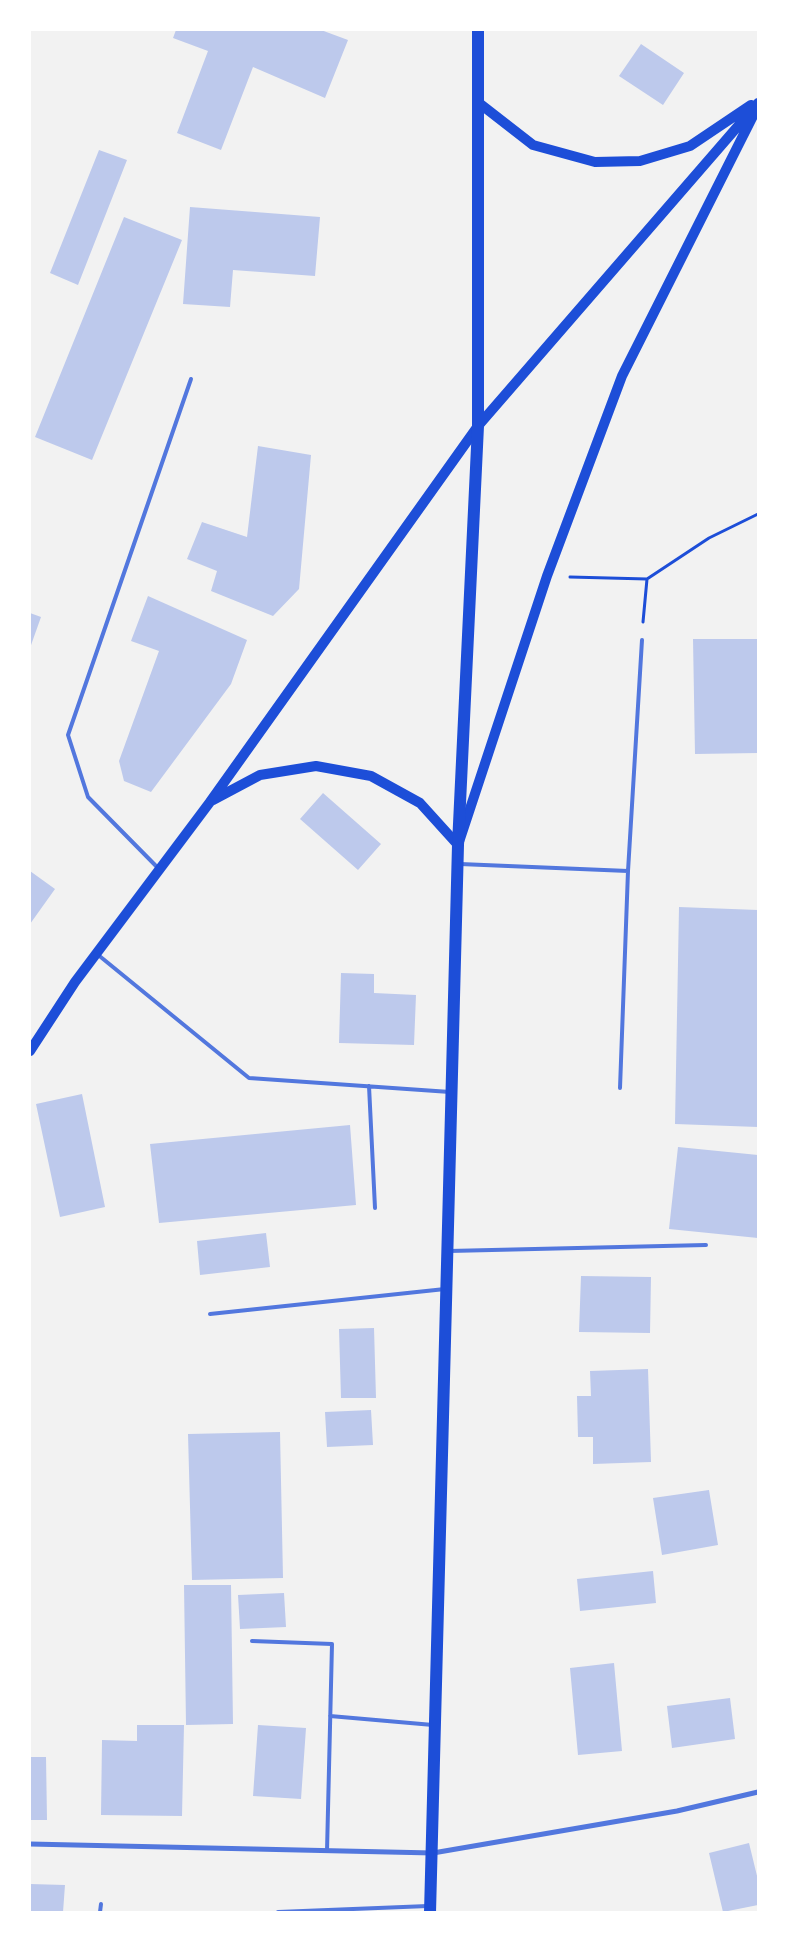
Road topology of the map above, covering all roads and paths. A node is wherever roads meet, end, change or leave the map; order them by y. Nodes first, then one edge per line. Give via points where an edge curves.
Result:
1 (478, 30) edge
2 (758, 101) edge
3 (479, 103) junction
4 (758, 106) edge
5 (191, 379) dead end
6 (478, 426) junction
7 (758, 514) edge
8 (547, 576) junction
9 (647, 580) junction
10 (642, 640) joint
11 (210, 802) junction
12 (458, 845) junction
13 (458, 864) junction
14 (160, 869) junction
15 (628, 871) junction
16 (96, 953) junction
17 (30, 1051) edge
18 (369, 1086) junction
19 (620, 1088) dead end
20 (452, 1092) junction
21 (375, 1208) dead end
22 (706, 1245) dead end
23 (448, 1251) junction
24 (447, 1289) junction
25 (210, 1314) dead end
26 (252, 1641) dead end
27 (330, 1716) junction
28 (436, 1725) junction
29 (758, 1792) edge
30 (30, 1844) edge
31 (327, 1851) junction
32 (433, 1853) junction
33 (100, 1904) dead end
34 (430, 1909) edge
35 (100, 1912) edge
36 (278, 1912) edge

1 - 3 main road
2 - 3 main road via 690,146 640,161 594,162 534,145
2 - 6 main road
3 - 6 main road
4 - 8 main road via 622,376
5 - 14 lane via 68,735 88,797
6 - 11 main road
6 - 12 main road
7 - 9 path via 709,538
8 - 9 path
8 - 12 main road
9 - 10 path
10 - 15 lane
11 - 12 main road via 260,775 316,766 371,776 420,803
11 - 14 main road
12 - 13 main road
13 - 15 lane
13 - 20 main road
14 - 16 main road
15 - 19 lane
16 - 17 main road
16 - 18 lane via 249,1078
18 - 20 lane
18 - 21 lane
20 - 23 main road
22 - 23 lane
23 - 24 main road
24 - 25 lane
24 - 28 main road
26 - 27 lane via 332,1644
27 - 28 lane
27 - 31 lane
28 - 32 main road
29 - 32 street via 677,1811
30 - 31 street
31 - 32 street
32 - 34 main road
33 - 35 lane
34 - 36 lane

